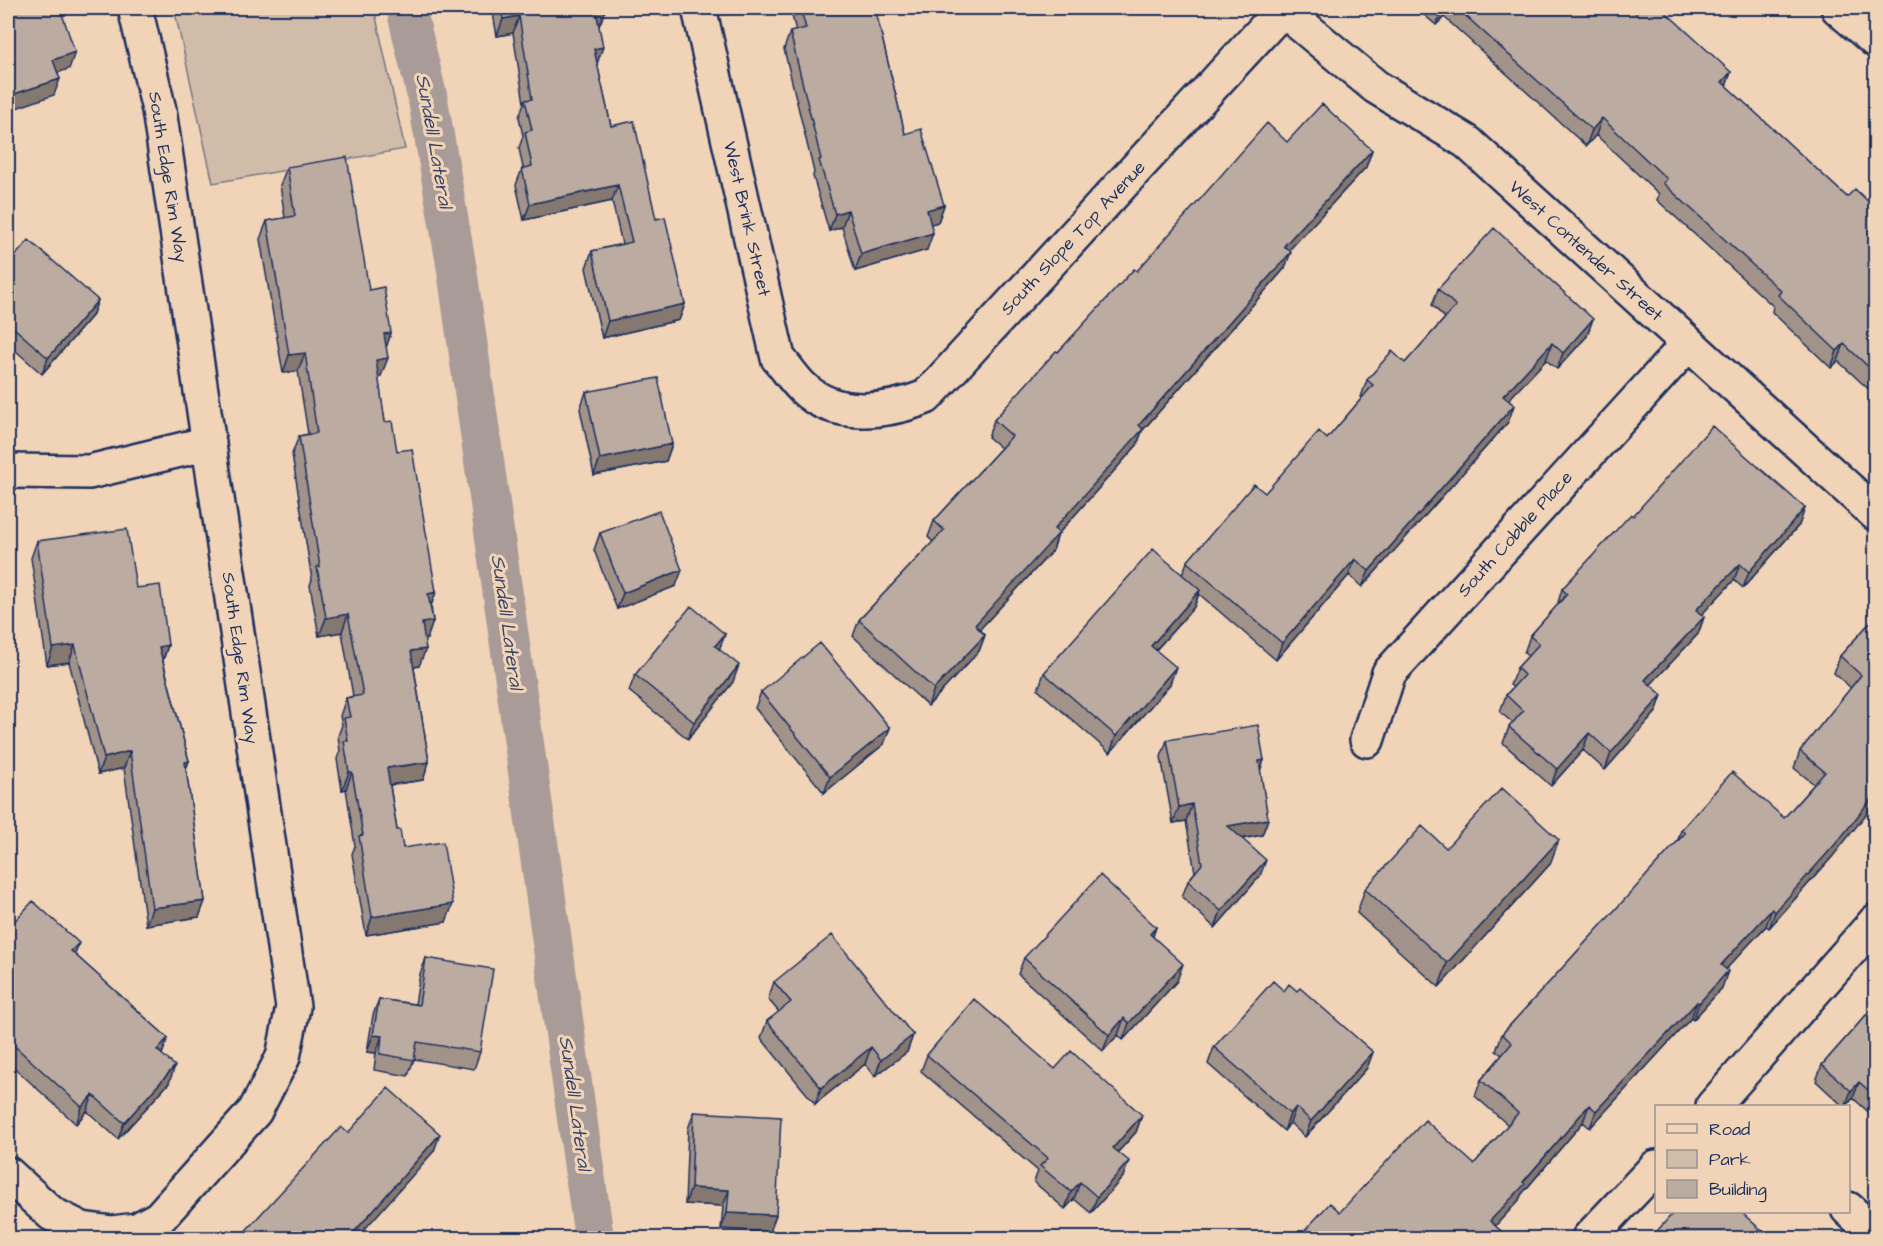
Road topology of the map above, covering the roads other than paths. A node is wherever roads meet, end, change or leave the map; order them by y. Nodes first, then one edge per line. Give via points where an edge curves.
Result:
1 (135, 8) edge
2 (699, 8) edge
3 (1282, 8) edge
4 (1838, 8) edge
5 (1875, 41) edge
6 (1689, 344) junction
7 (834, 406) joint
8 (208, 443) junction
9 (8, 471) edge
10 (1875, 514) edge
11 (1367, 740) dead end
12 (1875, 921) edge
13 (1724, 1103) edge
14 (1655, 1168) edge
15 (8, 1174) edge
16 (1850, 1211) edge
17 (1875, 1234) edge
18 (1589, 1239) edge

1 - 8 street, South Edge Rim Way via 159,110
2 - 7 street, West Brink Street via 778,358 804,389
3 - 6 street, West Contender Street via 1376,87 1467,142
3 - 7 street, South Slope Top Avenue via 926,397 901,407 871,411
4 - 5 street
6 - 10 street, West Contender Street
6 - 11 street, South Cobble Place via 1389,673
8 - 9 street via 89,472
8 - 15 street, South Edge Rim Way via 293,1007 283,1057 255,1111 159,1218 137,1230 112,1233 82,1228 52,1214
12 - 13 street
14 - 18 street
16 - 17 street

